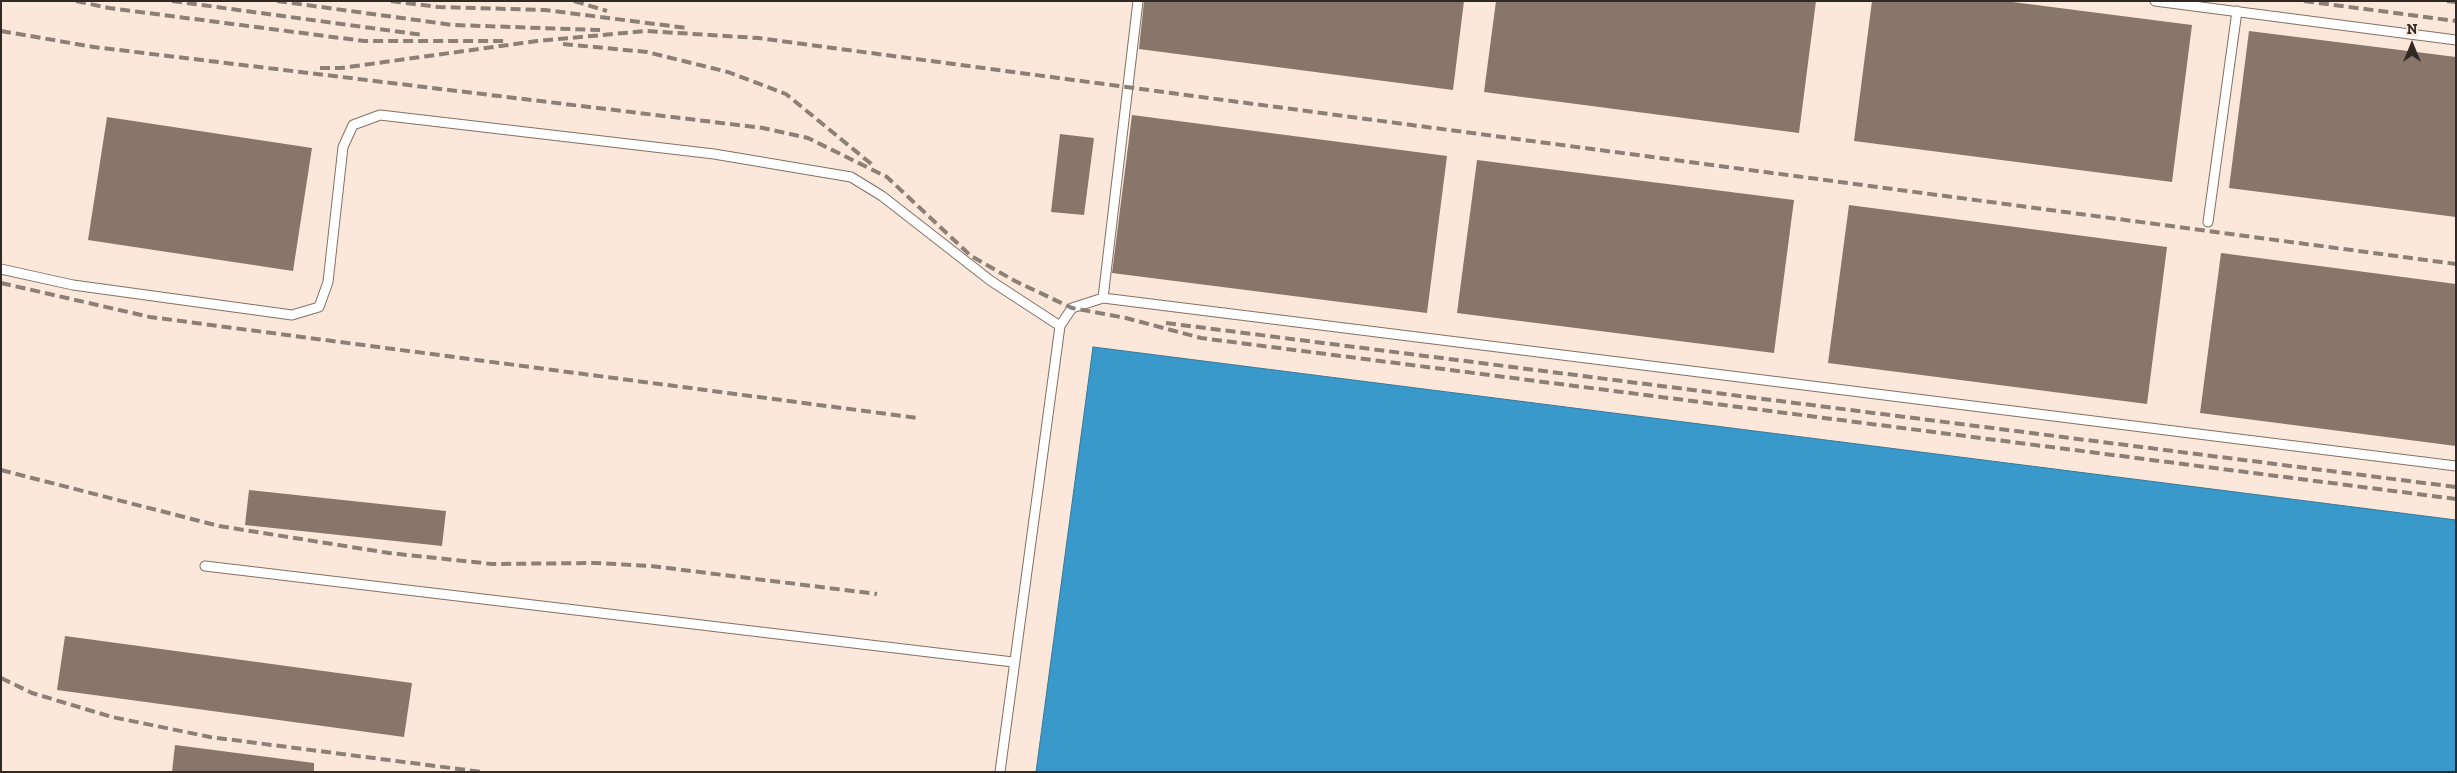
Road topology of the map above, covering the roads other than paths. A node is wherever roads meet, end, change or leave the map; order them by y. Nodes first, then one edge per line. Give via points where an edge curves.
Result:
1 (1138, 1) edge
2 (2155, 1) edge
3 (2237, 12) junction
4 (2456, 40) edge
5 (2208, 222) dead end
6 (1, 269) edge
7 (1103, 298) junction
8 (1060, 326) junction
9 (2456, 466) edge
10 (205, 566) dead end
11 (1013, 662) junction
12 (1000, 772) edge

1 - 7 lane
2 - 3 lane
3 - 4 lane
3 - 5 lane
6 - 8 lane via 73,284 292,315 319,307 328,282 343,147 353,125 380,115 714,154 851,177 882,196 991,281
7 - 8 lane via 1072,308
7 - 9 lane
8 - 11 lane
10 - 11 lane
11 - 12 lane

